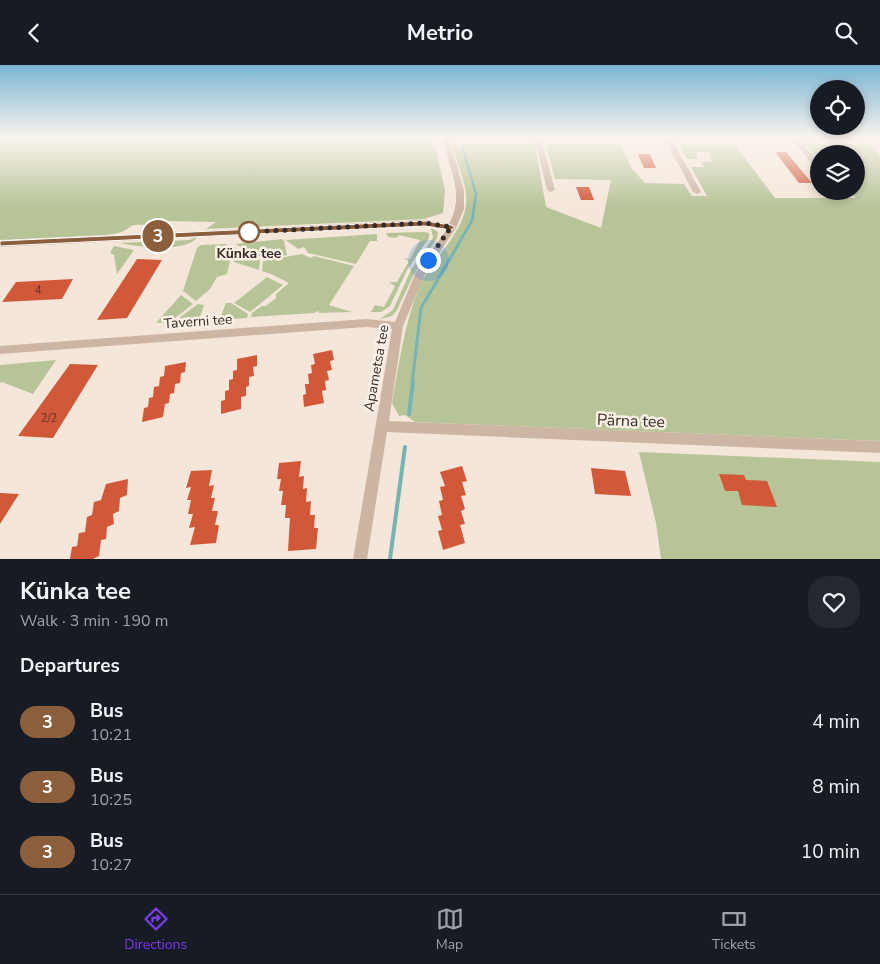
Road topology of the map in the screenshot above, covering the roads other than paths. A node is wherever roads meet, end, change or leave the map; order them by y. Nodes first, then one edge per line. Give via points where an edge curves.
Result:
1 (452, 161) edge
2 (544, 161) edge
3 (680, 161) edge
4 (552, 190) dead end
5 (697, 192) dead end
6 (451, 227) junction
7 (0, 243) edge
8 (398, 326) junction
9 (0, 350) edge
10 (381, 426) junction
11 (880, 447) edge
12 (360, 559) edge

1 - 6 street, Apametsa tee via 461,197 458,215
2 - 4 street
3 - 5 street
6 - 7 street via 425,223
6 - 8 street, Apametsa tee via 422,271
8 - 9 street, Taverni tee via 366,323
8 - 10 street, Apametsa tee
10 - 11 street, Pärna tee
10 - 12 street, Apametsa tee

